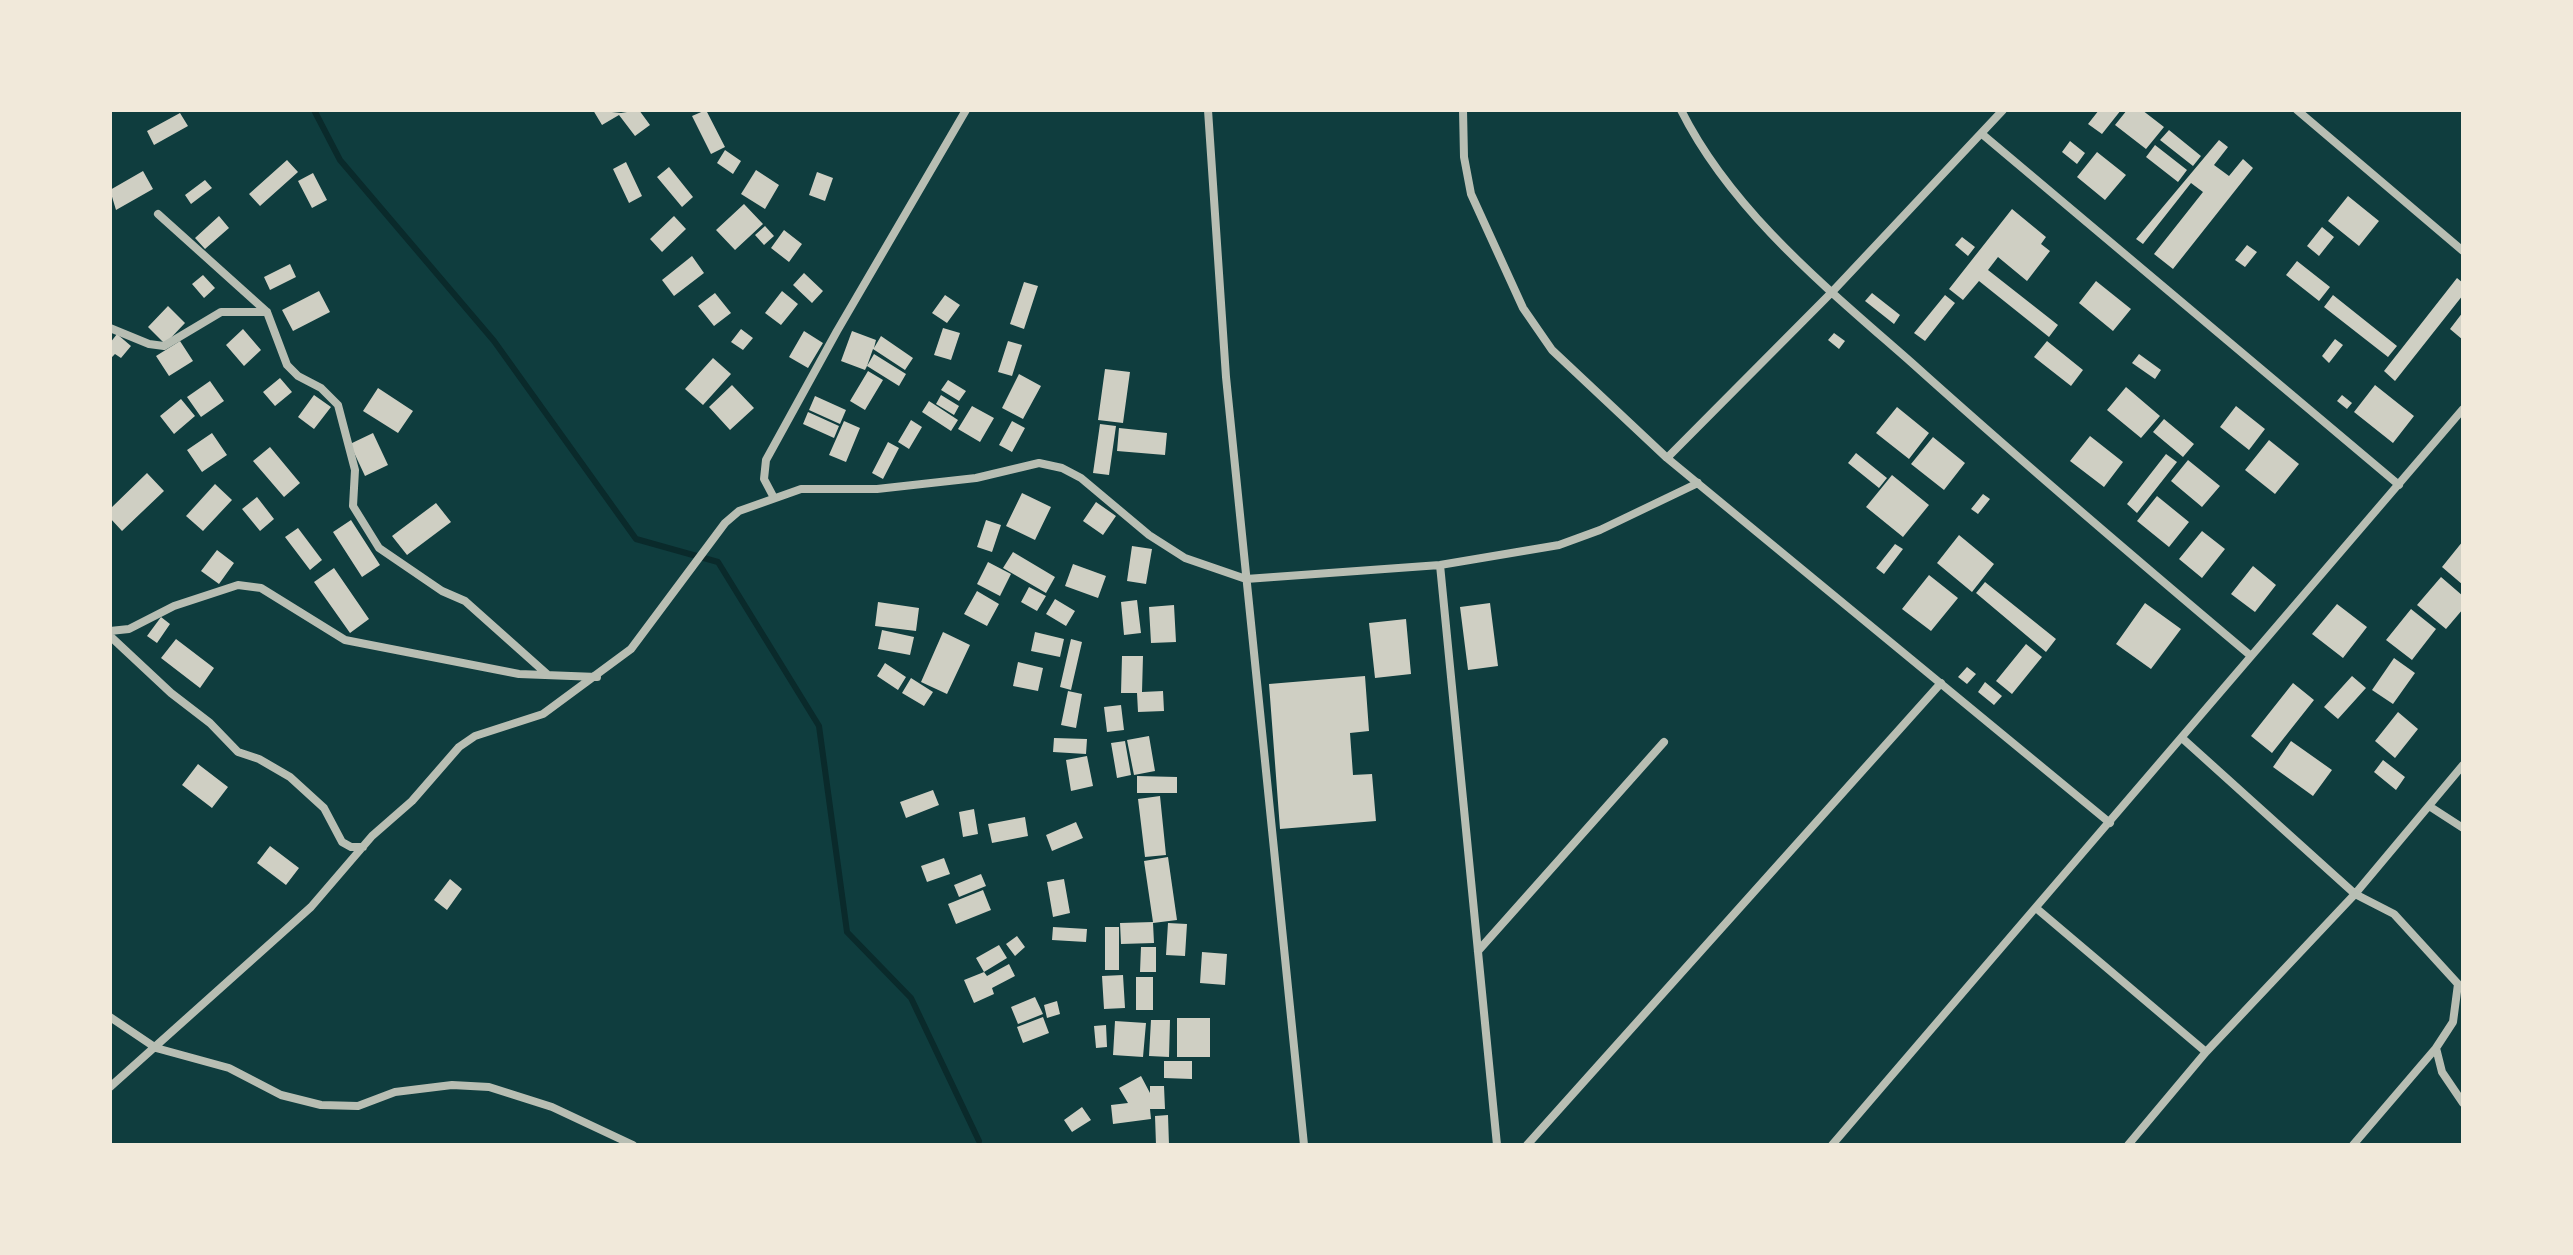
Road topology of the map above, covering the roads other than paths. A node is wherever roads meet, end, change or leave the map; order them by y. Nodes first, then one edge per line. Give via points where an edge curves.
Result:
1 (966, 110) edge
2 (1208, 110) edge
3 (1463, 110) edge
4 (1681, 110) edge
5 (2003, 110) edge
6 (2297, 110) edge
7 (1982, 134) junction
8 (158, 214) dead end
9 (2463, 251) edge
10 (1832, 292) junction
11 (267, 312) junction
12 (110, 328) edge
13 (2463, 409) edge
14 (1667, 458) junction
15 (1698, 483) junction
16 (2399, 485) junction
17 (773, 496) junction
18 (1440, 565) junction
19 (1246, 579) junction
20 (110, 633) edge
21 (2251, 656) junction
22 (548, 675) junction
23 (597, 677) junction
24 (1941, 683) junction
25 (2182, 738) junction
26 (1664, 742) dead end
27 (2463, 765) edge
28 (2429, 806) junction
29 (2110, 823) junction
30 (2463, 828) edge
31 (363, 847) junction
32 (2355, 894) junction
33 (2036, 908) junction
34 (1478, 951) junction
35 (110, 1017) edge
36 (156, 1048) junction
37 (2436, 1048) junction
38 (2206, 1052) junction
39 (110, 1087) edge
40 (2463, 1103) edge
41 (633, 1145) edge
42 (1304, 1145) edge
43 (1497, 1145) edge
44 (1527, 1145) edge
45 (1832, 1145) edge
46 (2128, 1145) edge
47 (2353, 1145) edge

1 - 17 street via 766,460 764,479
2 - 19 street
3 - 14 street via 1471,194 1536,330
4 - 10 street via 1720,176
5 - 7 street
6 - 9 street
7 - 10 street
7 - 16 street
8 - 11 street
10 - 14 street
10 - 21 street via 2040,478
11 - 12 street via 221,312 164,346
11 - 22 street via 287,365 338,405 355,470 353,506 379,548 465,601
13 - 16 street
14 - 15 street
15 - 18 street via 1559,545
15 - 24 street
16 - 21 street
17 - 19 street via 801,489 877,489 976,478 1039,463 1081,478 1185,558
17 - 23 street via 725,523 631,649
18 - 19 street
18 - 34 street
19 - 42 street
20 - 22 street via 238,585 261,588 345,640 487,669
20 - 31 street via 238,752 290,777 324,808 342,842
21 - 25 street
22 - 23 street
23 - 31 street via 543,714 475,736 459,747
24 - 29 street
24 - 44 street
25 - 29 street
25 - 32 street
26 - 34 street
27 - 28 street
28 - 30 street
28 - 32 street
29 - 33 street
31 - 36 street via 311,907
32 - 37 street via 2394,914 2458,984 2453,1022
32 - 38 street
33 - 38 street
33 - 45 street
34 - 43 street
35 - 36 street
36 - 39 street
36 - 41 street via 229,1068 281,1095 321,1105 358,1106 395,1092 452,1085 489,1087 552,1107
37 - 40 street via 2442,1072
37 - 47 street
38 - 46 street

